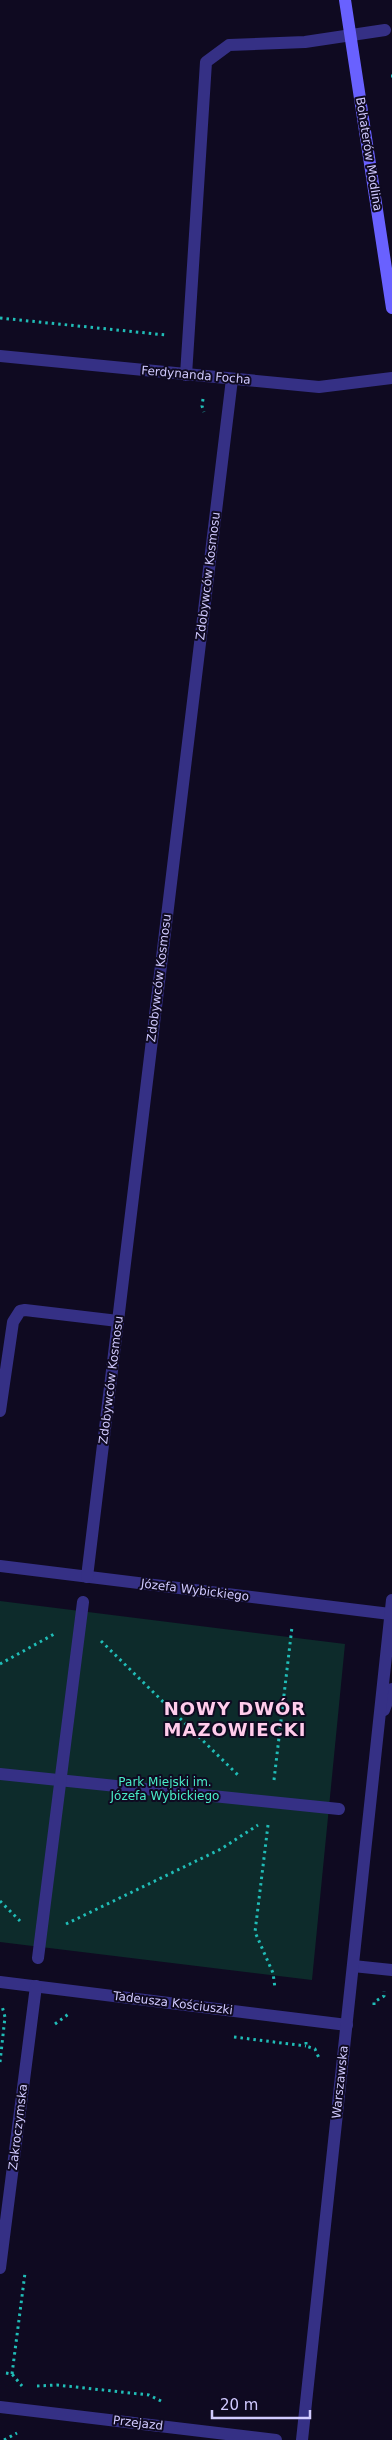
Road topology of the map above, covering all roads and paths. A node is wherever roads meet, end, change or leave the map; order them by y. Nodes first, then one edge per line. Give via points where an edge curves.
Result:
1 (345, 0) edge
2 (385, 30) dead end
3 (351, 34) junction
4 (392, 308) edge
5 (0, 356) edge
6 (186, 374) junction
7 (392, 378) edge
8 (232, 379) junction
9 (118, 1321) junction
10 (0, 1411) edge
11 (0, 1566) edge
12 (87, 1577) junction
13 (392, 1600) edge
14 (83, 1602) dead end
15 (390, 1614) junction
16 (81, 1620) junction
17 (0, 1664) edge
18 (392, 1689) edge
19 (378, 1724) junction
20 (0, 1774) edge
21 (60, 1780) junction
22 (265, 1802) junction
23 (339, 1809) dead end
24 (269, 1817) dead end
25 (38, 1958) dead end
26 (353, 1966) junction
27 (392, 1970) edge
28 (0, 1982) edge
29 (36, 1986) junction
30 (274, 1988) dead end
31 (0, 2004) edge
32 (70, 2009) dead end
33 (50, 2023) dead end
34 (347, 2025) junction
35 (0, 2062) edge
36 (0, 2268) edge
37 (6, 2374) dead end
38 (23, 2394) dead end
39 (0, 2407) edge
40 (19, 2426) dead end
41 (4, 2440) edge
42 (276, 2440) edge
43 (302, 2440) edge

1 - 3 main road, Bohaterów Modlina
2 - 3 street
3 - 4 main road, Bohaterów Modlina
3 - 6 street via 305,42 228,45 206,62
5 - 6 street, Ferdynanda Focha
6 - 8 street, Ferdynanda Focha
7 - 8 street, Ferdynanda Focha via 319,386
8 - 9 street, Zdobywców Kosmosu
9 - 10 street via 20,1312 13,1322
9 - 12 street, Zdobywców Kosmosu
11 - 12 street, Józefa Wybickiego
12 - 15 street, Józefa Wybickiego
13 - 15 street, Warszawska
14 - 16 street
15 - 19 street, Warszawska
16 - 17 path
16 - 21 street
16 - 22 path
18 - 19 street, Warszawska
19 - 26 street, Warszawska
20 - 21 street
21 - 22 street
21 - 25 street
22 - 23 street
24 - 30 path via 255,1932 273,1973
26 - 27 street
26 - 34 street, Warszawska
28 - 29 street, Tadeusza Kościuszki
29 - 34 street, Tadeusza Kościuszki
29 - 36 street, Zakroczymska
31 - 35 path via 5,2017
32 - 33 path via 69,2015 55,2024
34 - 43 street, Warszawska
37 - 38 path via 12,2374 24,2387
39 - 42 street, Przejazd
40 - 41 path via 18,2432

